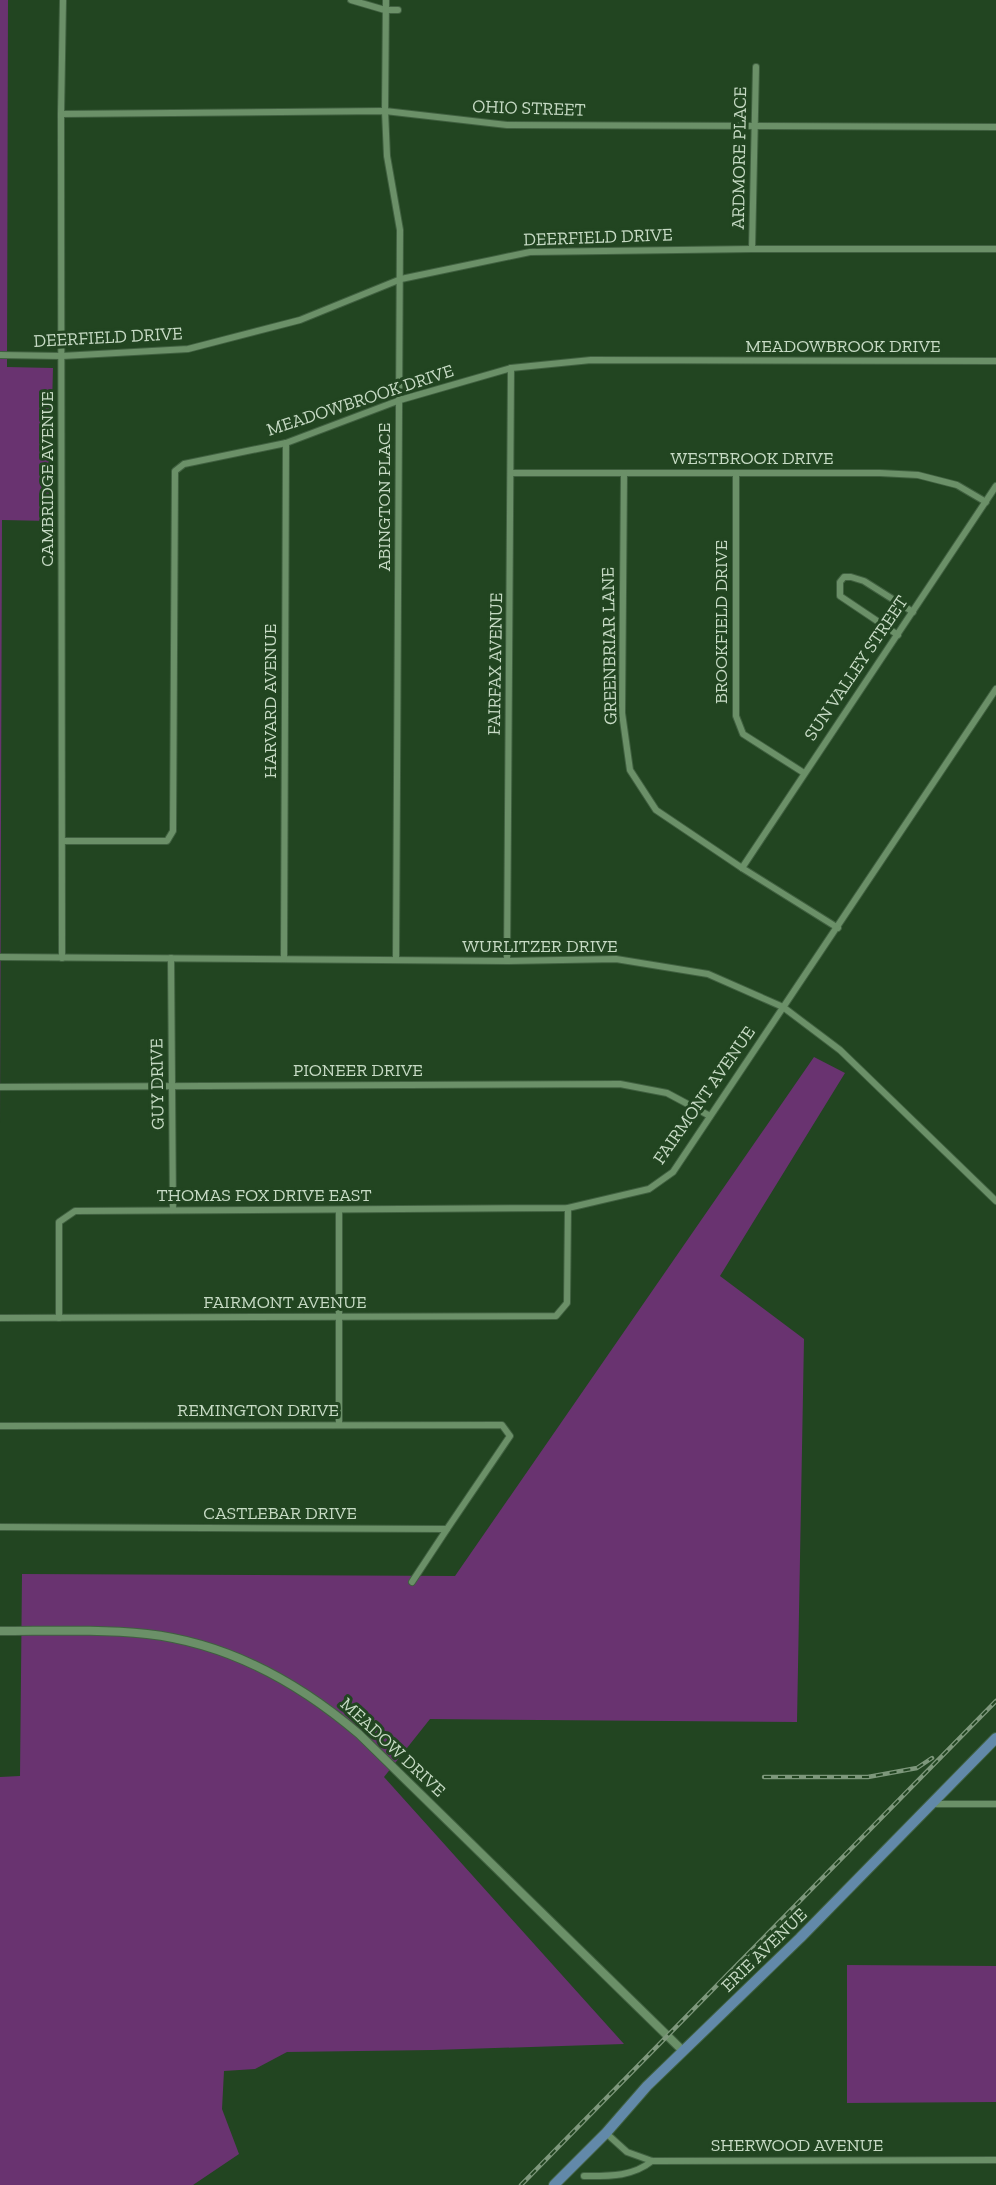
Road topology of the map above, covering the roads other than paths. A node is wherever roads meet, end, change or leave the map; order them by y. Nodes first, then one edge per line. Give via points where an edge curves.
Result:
1 (63, 0) edge
2 (351, 0) edge
3 (386, 0) edge
4 (385, 10) junction
5 (399, 10) dead end
6 (756, 67) dead end
7 (385, 111) junction
8 (61, 114) junction
9 (755, 125) junction
10 (996, 126) edge
11 (752, 249) junction
12 (996, 249) edge
13 (401, 279) junction
14 (0, 355) edge
15 (62, 356) junction
16 (996, 361) edge
17 (511, 368) junction
18 (400, 400) junction
19 (286, 443) junction
20 (512, 473) junction
21 (624, 473) junction
22 (736, 473) junction
23 (996, 486) edge
24 (986, 502) junction
25 (913, 612) junction
26 (898, 635) junction
27 (996, 688) edge
28 (804, 772) junction
29 (62, 841) junction
30 (742, 868) junction
31 (838, 928) junction
32 (0, 957) edge
33 (62, 958) junction
34 (171, 958) junction
35 (284, 959) junction
36 (396, 960) junction
37 (507, 961) junction
38 (783, 1007) junction
39 (172, 1085) junction
40 (0, 1087) edge
41 (710, 1116) junction
42 (996, 1201) edge
43 (568, 1208) junction
44 (173, 1210) junction
45 (339, 1210) junction
46 (339, 1317) junction
47 (0, 1318) edge
48 (59, 1318) junction
49 (339, 1425) junction
50 (0, 1426) edge
51 (0, 1527) edge
52 (447, 1529) junction
53 (412, 1582) dead end
54 (0, 1631) edge
55 (996, 1738) edge
56 (932, 1804) junction
57 (996, 1804) edge
58 (683, 2051) junction
59 (606, 2133) junction
60 (996, 2160) edge
61 (652, 2161) junction
62 (584, 2176) dead end
63 (554, 2185) edge

1 - 8 street, CAMBRIDGE AVENUE
2 - 4 street
3 - 4 street, ABINGTON PLACE
4 - 5 street
4 - 7 street, ABINGTON PLACE
6 - 9 street, ARDMORE PLACE
7 - 8 street, OHIO STREET
7 - 9 street, OHIO STREET via 507,125
7 - 13 street, ABINGTON PLACE via 387,156 400,230
8 - 15 street, CAMBRIDGE AVENUE
9 - 10 street, OHIO STREET
9 - 11 street, ARDMORE PLACE
11 - 12 street, DEERFIELD DRIVE
11 - 13 street, DEERFIELD DRIVE via 530,252
13 - 15 street, DEERFIELD DRIVE via 300,320 188,349
13 - 18 street, ABINGTON PLACE
14 - 15 street, DEERFIELD DRIVE
15 - 29 street, CAMBRIDGE AVENUE
16 - 17 street, MEADOWBROOK DRIVE via 591,360
17 - 18 street, MEADOWBROOK DRIVE
17 - 20 street, FAIRFAX AVENUE
18 - 19 street, MEADOWBROOK DRIVE
18 - 36 street, ABINGTON PLACE
19 - 29 street, MEADOWBROOK DRIVE via 184,464 175,471 173,831 167,841
19 - 35 street, HARVARD AVENUE
20 - 21 street, WESTBROOK DRIVE
20 - 37 street, FAIRFAX AVENUE
21 - 22 street, WESTBROOK DRIVE
21 - 30 street, GREENBRIAR LANE via 622,713 630,770 656,810
22 - 24 street, WESTBROOK DRIVE via 918,475 957,485
22 - 28 street, BROOKFIELD DRIVE via 736,716 743,734
23 - 24 street, SUN VALLEY STREET
24 - 25 street, SUN VALLEY STREET
25 - 26 street, SUN VALLEY STREET
25 - 26 street via 858,578 844,577 840,582 840,596
26 - 28 street, SUN VALLEY STREET
27 - 31 street, FAIRMONT AVENUE
28 - 30 street, SUN VALLEY STREET
29 - 33 street, CAMBRIDGE AVENUE
30 - 31 street, GREENBRIAR LANE
31 - 38 street, FAIRMONT AVENUE
32 - 33 street, WURLITZER DRIVE
33 - 34 street, WURLITZER DRIVE
34 - 35 street, WURLITZER DRIVE
34 - 39 street, GUY DRIVE
35 - 36 street, WURLITZER DRIVE
36 - 37 street, WURLITZER DRIVE
37 - 38 street, WURLITZER DRIVE via 616,959 708,974
38 - 41 street, FAIRMONT AVENUE
38 - 42 street, WURLITZER DRIVE via 840,1050
39 - 40 street, PIONEER DRIVE
39 - 41 street, PIONEER DRIVE via 620,1084 667,1093
39 - 44 street, GUY DRIVE
41 - 43 street, FAIRMONT AVENUE via 673,1172 649,1189
43 - 45 street, THOMAS FOX DRIVE EAST
43 - 46 street, FAIRMONT AVENUE via 567,1303 556,1316
44 - 45 street, THOMAS FOX DRIVE EAST
44 - 48 street, THOMAS FOX DRIVE EAST via 75,1211 59,1222
45 - 46 street
46 - 48 street, FAIRMONT AVENUE
46 - 49 street
47 - 48 street, FAIRMONT AVENUE
49 - 50 street, REMINGTON DRIVE
49 - 52 street, REMINGTON DRIVE via 502,1425 510,1436
51 - 52 street, CASTLEBAR DRIVE
52 - 53 street
54 - 58 street, MEADOW DRIVE via 118,1632 181,1640 246,1661 304,1691 359,1734
55 - 56 main road, ERIE AVENUE
56 - 57 street
56 - 58 main road, ERIE AVENUE
58 - 59 main road, ERIE AVENUE
59 - 61 street, SHERWOOD AVENUE via 634,2156
59 - 63 main road, ERIE AVENUE
60 - 61 street, SHERWOOD AVENUE
61 - 62 street via 630,2173

